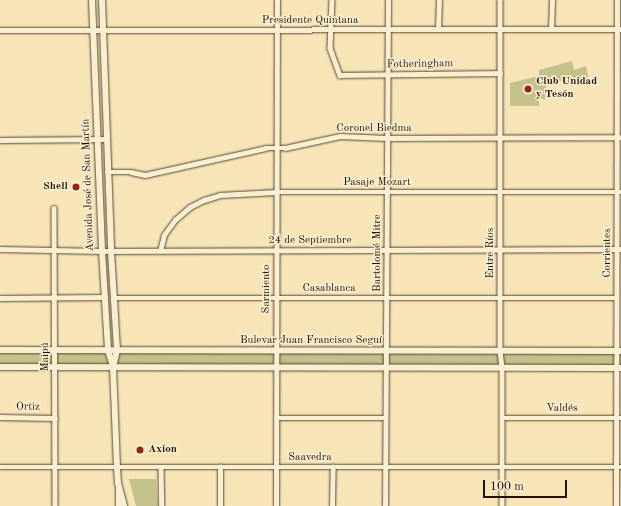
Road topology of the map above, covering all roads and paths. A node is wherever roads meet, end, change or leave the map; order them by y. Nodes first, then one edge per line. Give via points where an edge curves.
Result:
1 (92, 0) edge
2 (102, 0) edge
3 (277, 0) edge
4 (332, 0) edge
5 (388, 0) edge
6 (439, 0) edge
7 (500, 0) edge
8 (552, 0) edge
9 (617, 0) edge
10 (438, 29) junction
11 (500, 29) junction
12 (551, 29) junction
13 (619, 29) edge
14 (0, 30) edge
15 (93, 30) junction
16 (103, 30) junction
17 (276, 30) junction
18 (331, 30) junction
19 (388, 30) junction
20 (500, 73) junction
21 (388, 74) junction
22 (619, 137) edge
23 (387, 138) junction
24 (500, 138) junction
25 (97, 139) junction
26 (106, 139) junction
27 (0, 140) edge
28 (276, 148) junction
29 (107, 172) junction
30 (276, 192) junction
31 (387, 192) junction
32 (500, 192) junction
33 (619, 192) edge
34 (54, 208) dead end
35 (0, 249) edge
36 (54, 249) junction
37 (619, 249) edge
38 (387, 250) junction
39 (500, 250) junction
40 (102, 251) junction
41 (110, 251) junction
42 (160, 251) junction
43 (276, 251) junction
44 (0, 298) edge
45 (55, 298) junction
46 (105, 298) junction
47 (114, 298) junction
48 (276, 298) junction
49 (386, 298) junction
50 (500, 298) junction
51 (617, 298) junction
52 (0, 350) edge
53 (55, 350) junction
54 (108, 350) junction
55 (117, 350) junction
56 (276, 351) junction
57 (500, 351) junction
58 (619, 351) edge
59 (386, 352) junction
60 (0, 367) edge
61 (55, 367) junction
62 (113, 367) junction
63 (276, 367) junction
64 (386, 367) junction
65 (502, 368) junction
66 (619, 368) edge
67 (0, 417) edge
68 (55, 418) junction
69 (276, 418) junction
70 (385, 418) junction
71 (502, 418) junction
72 (619, 418) edge
73 (0, 467) edge
74 (220, 467) junction
75 (333, 467) junction
76 (384, 467) junction
77 (502, 467) junction
78 (619, 467) edge
79 (55, 468) junction
80 (117, 468) junction
81 (161, 468) junction
82 (276, 468) junction
83 (118, 483) junction
84 (55, 506) edge
85 (118, 506) edge
86 (124, 506) edge
87 (162, 506) edge
88 (220, 506) edge
89 (276, 506) edge
90 (332, 506) edge
91 (385, 506) edge
92 (502, 506) edge
93 (616, 506) edge

1 - 15 main road, Avenida José de San Martín
2 - 16 main road, Avenida José de San Martín
3 - 17 street, Sarmiento
4 - 18 street
5 - 19 street, Bartolomé Mitre
6 - 10 street
7 - 11 street, Entre Ríos
8 - 12 street
9 - 13 street, Corrientes
10 - 11 street, Presidente Quintana
10 - 19 street, Presidente Quintana
11 - 12 street, Presidente Quintana
11 - 20 street, Entre Ríos
12 - 13 street, Presidente Quintana
13 - 22 street, Corrientes
14 - 15 street, Presidente Quintana
15 - 16 street, Presidente Quintana
15 - 25 main road, Avenida José de San Martín
16 - 17 street, Presidente Quintana
16 - 26 main road, Avenida José de San Martín
17 - 18 street, Presidente Quintana
17 - 28 street, Sarmiento
18 - 19 street, Presidente Quintana
18 - 21 street, Fotheringham via 330,48 340,75
19 - 21 street, Bartolomé Mitre
20 - 21 street, Fotheringham
20 - 24 street, Entre Ríos
21 - 23 street, Bartolomé Mitre
22 - 24 street, Coronel Biedma
22 - 33 street, Corrientes
23 - 24 street, Coronel Biedma
23 - 28 street, Coronel Biedma via 340,136
23 - 31 street, Bartolomé Mitre
24 - 32 street, Entre Ríos
25 - 26 street
25 - 27 street
25 - 40 main road, Avenida José de San Martín
26 - 29 main road, Avenida José de San Martín
28 - 29 street, Coronel Biedma via 266,148 146,175
28 - 30 street, Sarmiento
29 - 41 main road, Avenida José de San Martín
30 - 31 street, Pasaje Mozart
30 - 42 street, Pasaje Mozart via 220,195 190,207 175,220 164,235
30 - 43 street, Sarmiento
31 - 32 street, Pasaje Mozart
31 - 38 street, Bartolomé Mitre
32 - 33 street, Pasaje Mozart
32 - 39 street, Entre Ríos
33 - 37 street, Corrientes
34 - 36 street, Maipú
35 - 36 street, 24 de Septiembre
36 - 40 street, 24 de Septiembre
36 - 45 street, Maipú
37 - 39 street, 24 de Septiembre
37 - 51 street, Corrientes
38 - 39 street, 24 de Septiembre
38 - 43 street, 24 de Septiembre
38 - 49 street, Bartolomé Mitre
39 - 50 street, Entre Ríos
40 - 41 street, 24 de Septiembre
40 - 46 main road, Avenida José de San Martín
41 - 42 street, 24 de Septiembre
41 - 47 main road, Avenida José de San Martín
42 - 43 street, 24 de Septiembre
43 - 48 street, Sarmiento
44 - 45 street
45 - 46 street
45 - 53 street, Maipú
46 - 54 main road, Avenida José de San Martín
47 - 48 street, Casablanca
47 - 55 main road, Avenida José de San Martín
48 - 49 street, Casablanca
48 - 56 street, Sarmiento
49 - 50 street, Casablanca
49 - 59 street, Bartolomé Mitre
50 - 51 street, Casablanca
50 - 57 street, Entre Ríos
51 - 58 street, Corrientes
52 - 53 main road, Bulevar Juan Francisco Seguí
53 - 54 main road, Bulevar Juan Francisco Seguí
53 - 61 street, Maipú
54 - 55 main road, Bulevar Juan Francisco Seguí
54 - 62 main road, Avenida José de San Martín
55 - 56 main road, Bulevar Juan Francisco Seguí
55 - 62 main road, Avenida José de San Martín
56 - 59 main road, Bulevar Juan Francisco Seguí
56 - 63 street, Sarmiento
57 - 58 main road, Bulevar Juan Francisco Seguí
57 - 59 main road, Bulevar Juan Francisco Seguí
57 - 65 street, Entre Ríos
58 - 66 street, Corrientes
59 - 64 street, Bartolomé Mitre
60 - 61 main road
61 - 62 main road
61 - 68 street, Maipú
62 - 63 main road
62 - 80 main road, Avenida José de San Martín
63 - 64 main road
63 - 69 street, Sarmiento
64 - 65 main road
64 - 70 street, Bartolomé Mitre
65 - 66 main road
65 - 71 street, Entre Ríos
66 - 72 street, Corrientes
67 - 68 street, Ortiz
68 - 79 street, Maipú
69 - 70 street
69 - 82 street, Sarmiento
70 - 76 street, Bartolomé Mitre
71 - 72 street, Valdés
71 - 77 street, Entre Ríos
72 - 78 street, Corrientes
73 - 79 street, Saavedra
74 - 81 street, Saavedra
74 - 82 street, Saavedra
74 - 88 street
75 - 76 street, Saavedra
75 - 82 street, Saavedra
75 - 90 street
76 - 77 street, Saavedra
76 - 91 street, Bartolomé Mitre
77 - 78 street, Saavedra
77 - 92 street, Entre Ríos
78 - 93 street, Corrientes
79 - 80 street, Saavedra
79 - 84 street, Maipú
80 - 81 street, Saavedra
80 - 83 main road, Avenida José de San Martín
81 - 87 street
82 - 89 street, Sarmiento
83 - 85 street, Avenida José de San Martín
83 - 86 main road, Avenida José de San Martín

